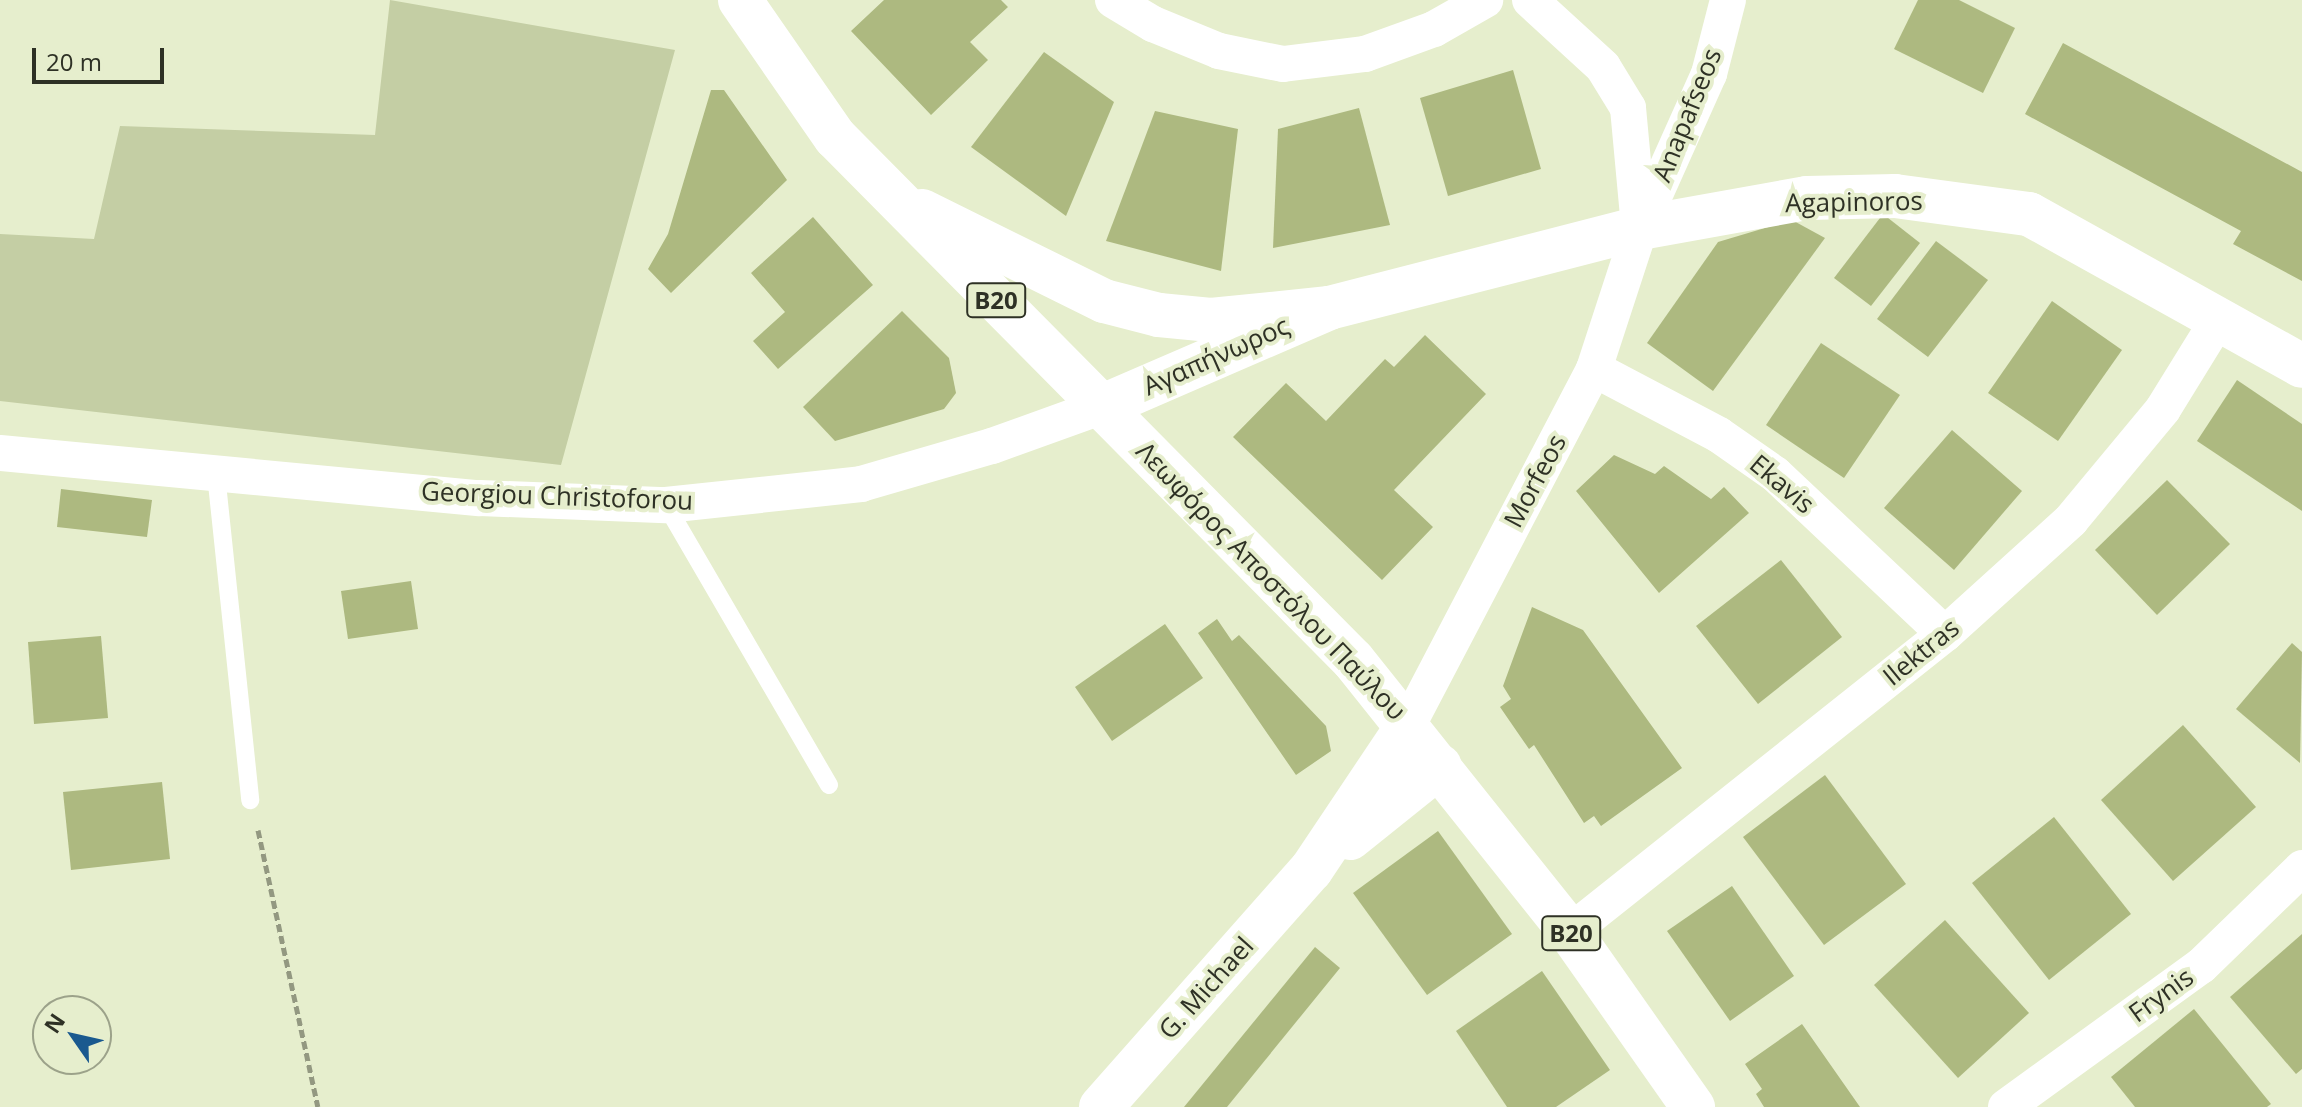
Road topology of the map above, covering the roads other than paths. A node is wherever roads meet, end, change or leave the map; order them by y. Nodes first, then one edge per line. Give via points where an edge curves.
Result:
1 (1113, 0) edge
2 (1485, 0) edge
3 (1530, 0) edge
4 (1728, 0) edge
5 (736, 1) edge
6 (888, 194) junction
7 (1640, 228) junction
8 (1329, 308) junction
9 (2218, 320) junction
10 (2302, 366) edge
11 (1594, 369) junction
12 (1103, 406) junction
13 (0, 453) edge
14 (216, 474) junction
15 (666, 505) junction
16 (1945, 634) junction
17 (1408, 725) junction
18 (1440, 766) junction
19 (829, 785) dead end
20 (250, 800) road end
21 (2302, 868) edge
22 (1311, 870) junction
23 (1570, 932) junction
24 (1678, 1102) edge
25 (1101, 1107) edge
26 (2006, 1107) edge

1 - 2 street via 1153,24 1219,51 1283,64 1365,54 1434,29
3 - 7 street via 1603,67 1628,108
4 - 7 street, Anapafseos via 1709,74
5 - 6 main road, B20 via 835,137
6 - 8 main road via 1118,304 1211,320
6 - 12 main road, B20
7 - 8 main road, Agapinoros
7 - 9 main road, Agapinoros via 1807,198 1895,196 1958,202 2029,214
7 - 11 street, Morfeos
8 - 12 main road, Αγαπήνωρος
9 - 10 main road, Agapinoros
9 - 16 street, Ilektras via 2163,409 2071,520
11 - 16 street, Ekavis via 1719,435 1775,474
11 - 17 street, Morfeos
12 - 15 street, Georgiou Christoforou via 992,446 861,484
12 - 17 main road, Λεωφόρος Αποστόλου Παύλου / B20 via 1353,660
13 - 14 street, Georgiou Christoforou
14 - 15 street, Georgiou Christoforou via 480,498
14 - 20 lane
15 - 19 lane
16 - 23 street, Ilektras
17 - 18 main road, Λεωφόρος Αποστόλου Παύλου / B20
17 - 22 main road, G. Michael
18 - 22 main road, G. Michael
18 - 23 main road, Λεωφόρος Αποστόλου Παύλου / B20
21 - 26 street, Frynis via 2201,966
22 - 25 main road, G. Michael
23 - 24 main road, Λεωφόρος Αποστόλου Παύλου / B20

